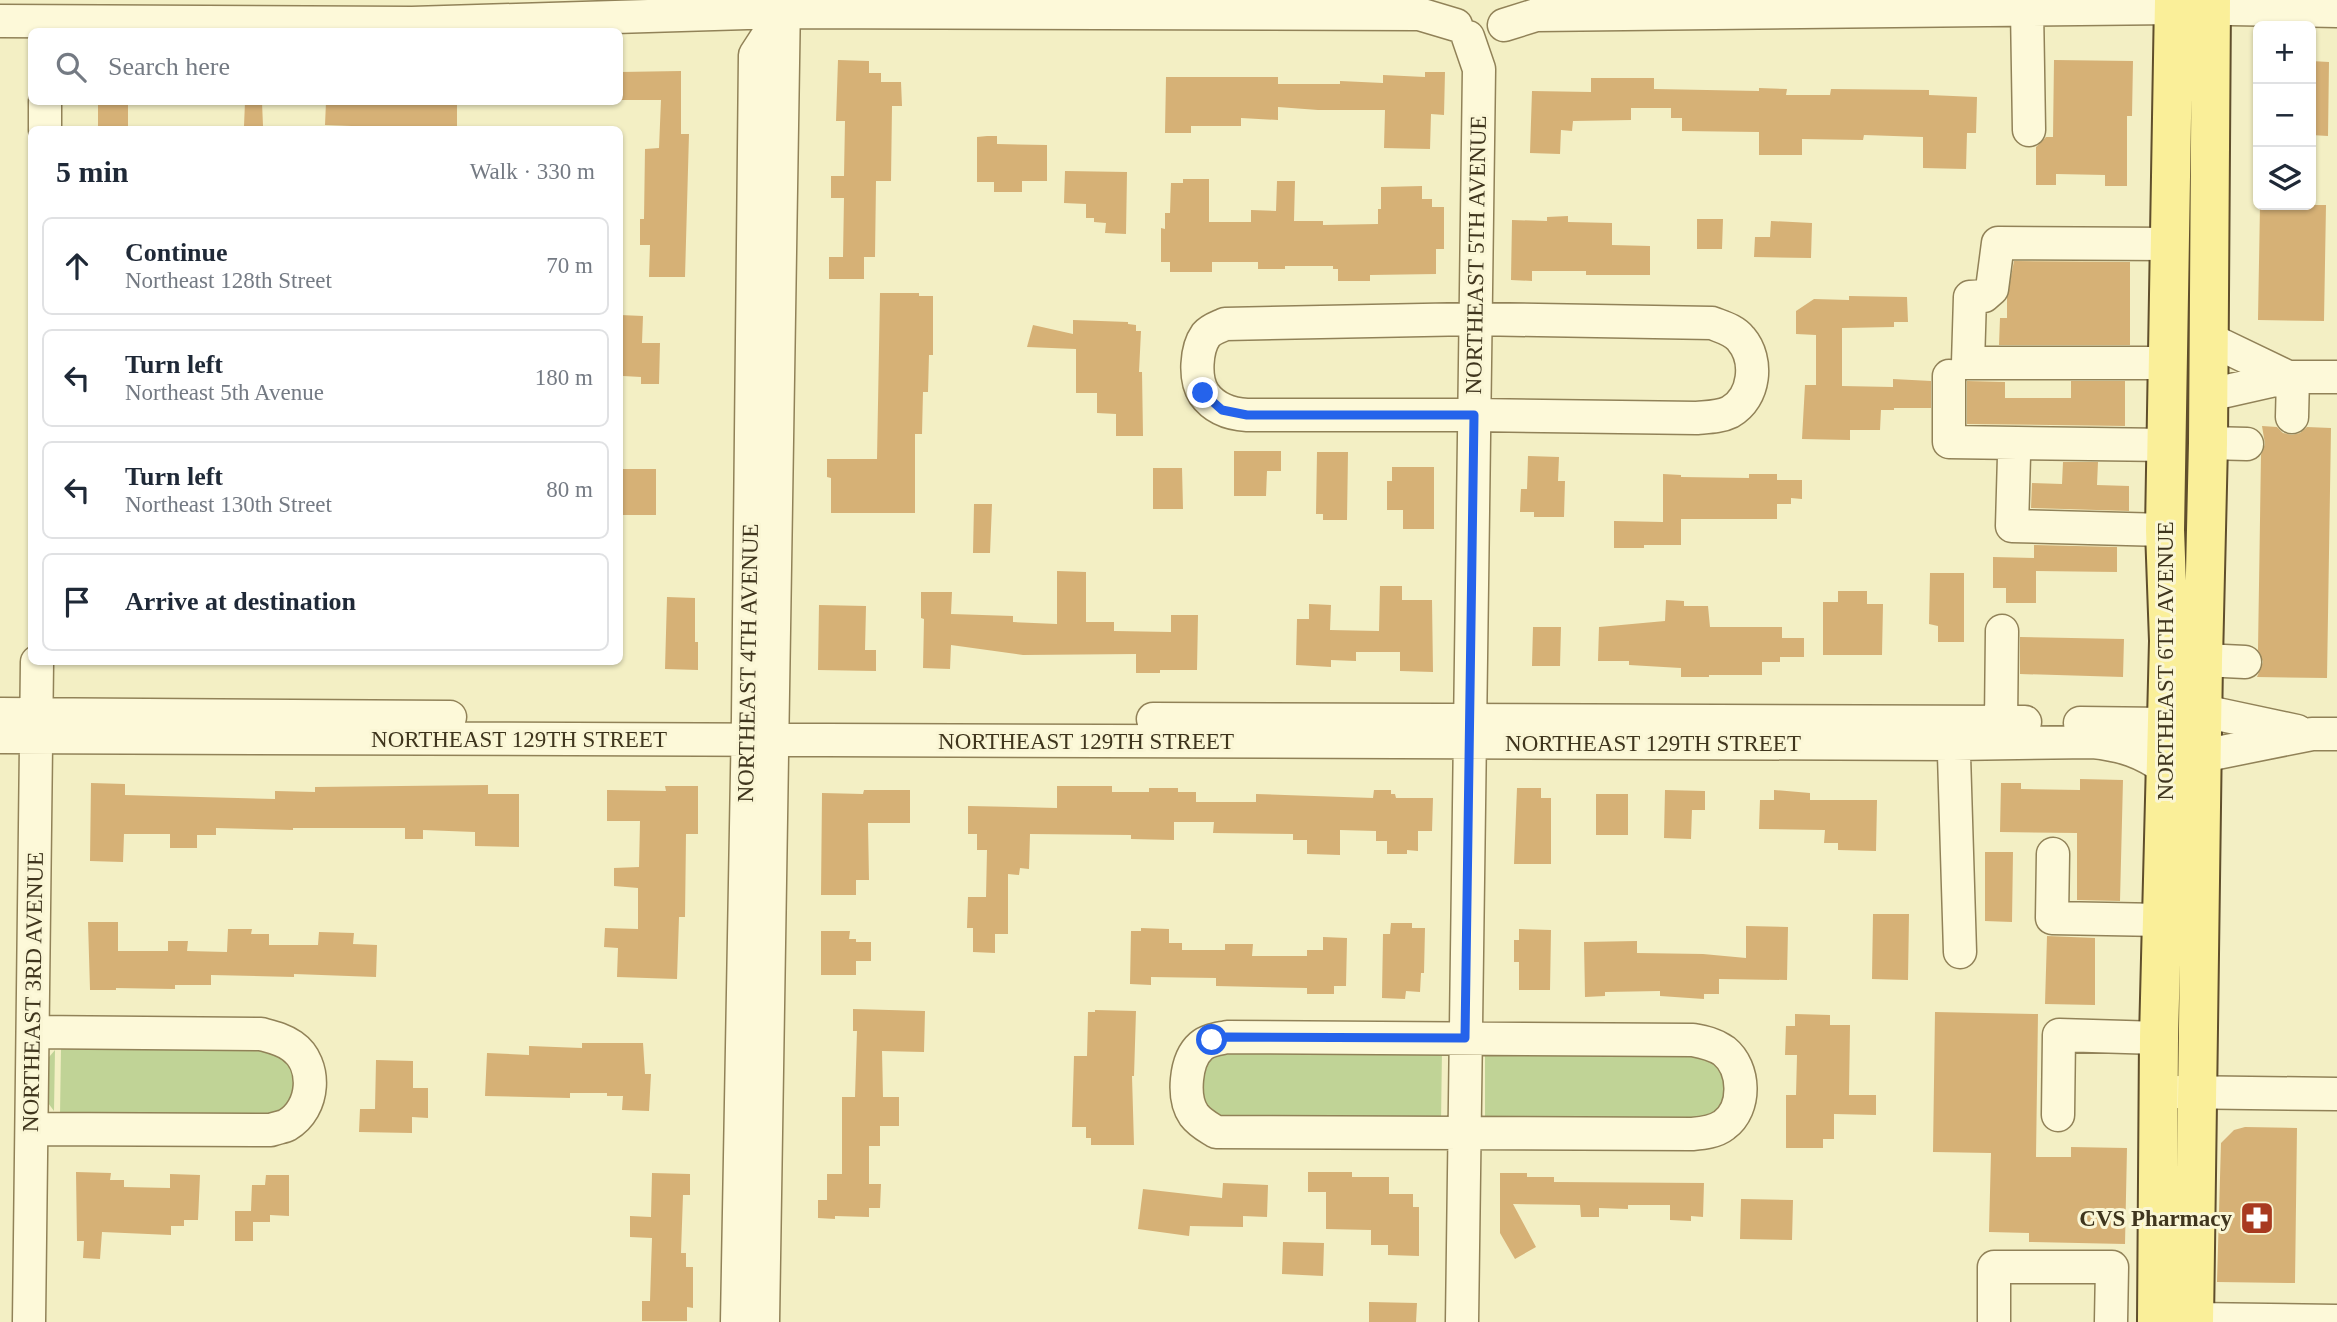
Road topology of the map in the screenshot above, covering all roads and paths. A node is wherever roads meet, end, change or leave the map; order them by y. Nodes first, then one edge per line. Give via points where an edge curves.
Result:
1 (2192, 4) edge
2 (784, 6) edge
3 (2027, 9) junction
4 (412, 11) edge
5 (2337, 11) edge
6 (1480, 15) edge
7 (46, 17) edge
8 (0, 21) edge
9 (45, 105) edge
10 (44, 126) edge
11 (2029, 130) dead end
12 (2171, 244) junction
13 (1474, 319) junction
14 (2209, 339) junction
15 (2169, 363) junction
16 (1949, 376) dead end
17 (2290, 377) junction
18 (2337, 377) edge
19 (2208, 395) junction
20 (1474, 415) junction
21 (2292, 417) dead end
22 (2208, 443) junction
23 (2168, 444) junction
24 (2247, 444) dead end
25 (2014, 456) dead end
26 (2165, 530) junction
27 (2002, 631) dead end
28 (2169, 641) junction
29 (2203, 660) junction
30 (2245, 662) dead end
31 (37, 665) edge
32 (2203, 711) junction
33 (0, 714) edge
34 (2001, 722) junction
35 (2166, 724) junction
36 (36, 726) junction
37 (760, 729) junction
38 (1469, 731) junction
39 (1953, 733) junction
40 (2325, 734) edge
41 (0, 737) edge
42 (2202, 756) junction
43 (2165, 769) junction
44 (2201, 820) junction
45 (2053, 854) dead end
46 (2162, 920) junction
47 (1960, 952) dead end
48 (33, 1032) junction
49 (1465, 1038) junction
50 (2158, 1038) junction
51 (2158, 1092) junction
52 (2197, 1092) junction
53 (2337, 1094) edge
54 (2058, 1115) dead end
55 (32, 1129) junction
56 (1464, 1133) junction
57 (2182, 1321) edge
58 (2248, 1321) edge
59 (2337, 1321) edge
60 (29, 1322) edge
61 (737, 1322) edge
62 (764, 1322) edge
63 (1462, 1322) edge
64 (1994, 1322) edge
65 (2111, 1322) edge

1 - 3 street
1 - 5 street
1 - 12 main road, NORTHEAST 6TH AVENUE
1 - 14 main road, NORTHEAST 6TH AVENUE
2 - 4 street
2 - 6 street
2 - 37 street, NORTHEAST 4TH AVENUE via 755,55
3 - 6 street
3 - 11 street
4 - 7 street
6 - 13 street, NORTHEAST 5TH AVENUE
7 - 8 street
9 - 10 street
12 - 15 main road, NORTHEAST 6TH AVENUE
12 - 15 street via 1998,243 1992,289 1984,296 1970,297 1968,363
13 - 20 street, NORTHEAST 5TH AVENUE
13 - 20 street via 1226,324 1206,335 1198,368 1203,393 1234,414
13 - 20 street via 1712,323 1742,340 1748,350 1752,382 1741,403 1718,416
14 - 17 street
14 - 19 main road, NORTHEAST 6TH AVENUE
15 - 23 main road, NORTHEAST 6TH AVENUE
16 - 23 street via 1949,442
17 - 18 street
17 - 19 street
17 - 21 street
19 - 22 main road, NORTHEAST 6TH AVENUE
20 - 38 street, NORTHEAST 5TH AVENUE
22 - 24 street
22 - 29 main road, NORTHEAST 6TH AVENUE
23 - 26 main road, NORTHEAST 6TH AVENUE
25 - 26 street via 2012,526
26 - 28 main road, NORTHEAST 6TH AVENUE
27 - 34 street
28 - 35 main road, NORTHEAST 6TH AVENUE
28 - 42 main road via 2185,719
29 - 30 street
29 - 32 main road, NORTHEAST 6TH AVENUE
31 - 36 street, NORTHEAST 3RD AVENUE
32 - 40 street
32 - 42 main road, NORTHEAST 6TH AVENUE
33 - 36 street, NORTHEAST 129TH STREET
34 - 35 street, NORTHEAST 129TH STREET
34 - 39 street, NORTHEAST 129TH STREET
35 - 43 main road, NORTHEAST 6TH AVENUE
35 - 44 main road via 2180,751
36 - 37 street, NORTHEAST 129TH STREET
36 - 41 street, NORTHEAST 129TH STREET
36 - 48 street, NORTHEAST 3RD AVENUE
37 - 38 street, NORTHEAST 129TH STREET
37 - 61 street, NORTHEAST 4TH AVENUE
37 - 62 street, NORTHEAST 4TH AVENUE
38 - 39 street, NORTHEAST 129TH STREET
38 - 49 street, NORTHEAST 5TH AVENUE
39 - 43 street, NORTHEAST 129TH STREET via 2115,744 2135,750
39 - 47 street
40 - 42 street
42 - 44 main road, NORTHEAST 6TH AVENUE
43 - 46 main road, NORTHEAST 6TH AVENUE
44 - 52 main road, NORTHEAST 6TH AVENUE
45 - 46 street via 2052,918
46 - 50 main road, NORTHEAST 6TH AVENUE
48 - 55 street, NORTHEAST 3RD AVENUE
48 - 55 street via 261,1034 280,1038 305,1059 310,1083 305,1105 296,1118 271,1130
49 - 56 street, NORTHEAST 5TH AVENUE
49 - 56 street via 1710,1043 1734,1062 1740,1094 1732,1118 1710,1132
49 - 56 street via 1212,1040 1192,1059 1187,1098 1193,1114 1216,1132
50 - 51 main road, NORTHEAST 6TH AVENUE
50 - 54 street via 2059,1035
51 - 52 street
51 - 57 main road, NORTHEAST 6TH AVENUE
52 - 53 street
52 - 57 main road, NORTHEAST 6TH AVENUE
55 - 60 street, NORTHEAST 3RD AVENUE
56 - 63 street, NORTHEAST 5TH AVENUE
57 - 58 street
58 - 59 street
64 - 65 street via 1994,1267 2112,1267

